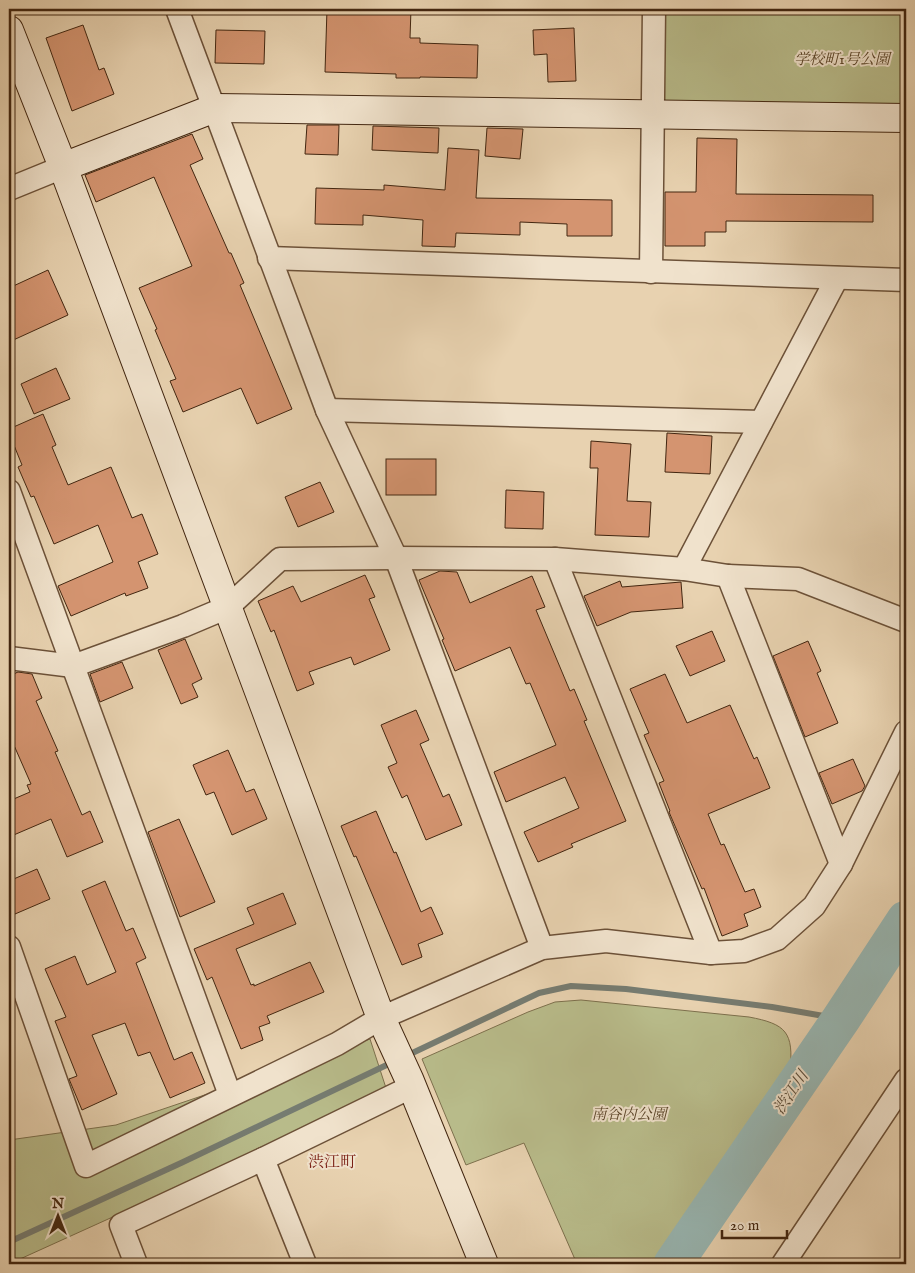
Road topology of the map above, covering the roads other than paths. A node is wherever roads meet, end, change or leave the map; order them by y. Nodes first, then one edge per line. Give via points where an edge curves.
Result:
1 (177, 9) edge
2 (654, 9) edge
3 (9, 30) edge
4 (215, 108) junction
5 (652, 115) junction
6 (906, 118) edge
7 (63, 167) junction
8 (9, 189) edge
9 (269, 258) junction
10 (651, 272) junction
11 (837, 278) junction
12 (906, 280) edge
13 (327, 410) junction
14 (761, 422) junction
15 (9, 491) edge
16 (396, 558) junction
17 (555, 559) junction
18 (684, 569) junction
19 (728, 576) junction
20 (228, 607) junction
21 (906, 621) edge
22 (9, 658) edge
23 (73, 666) junction
24 (906, 732) edge
25 (841, 864) junction
26 (9, 947) edge
27 (542, 948) junction
28 (712, 953) junction
29 (385, 1027) junction
30 (906, 1080) edge
31 (410, 1083) junction
32 (230, 1095) junction
33 (263, 1159) junction
34 (136, 1264) edge
35 (305, 1264) edge
36 (484, 1264) edge
37 (783, 1264) edge

1 - 4 street
2 - 5 street
3 - 7 street
4 - 5 street
4 - 7 street
4 - 9 street
5 - 6 street
5 - 10 street
7 - 8 street
7 - 20 street
9 - 10 street
9 - 13 street
10 - 11 street
11 - 12 street
11 - 14 street
13 - 14 street
13 - 16 street
14 - 18 street
15 - 23 street
16 - 17 street
16 - 20 street via 280,559
16 - 27 street
17 - 18 street
17 - 28 street
18 - 19 street
19 - 21 street via 798,579
19 - 25 street
20 - 23 street
20 - 29 street
22 - 23 street
23 - 32 street
24 - 25 street
25 - 28 street via 814,906 777,939 744,951
26 - 32 street via 86,1166
27 - 28 street via 606,941
27 - 29 street
29 - 31 street
29 - 32 street via 338,1044
30 - 37 street
31 - 33 street
31 - 36 street
33 - 34 street via 121,1225
33 - 35 street

